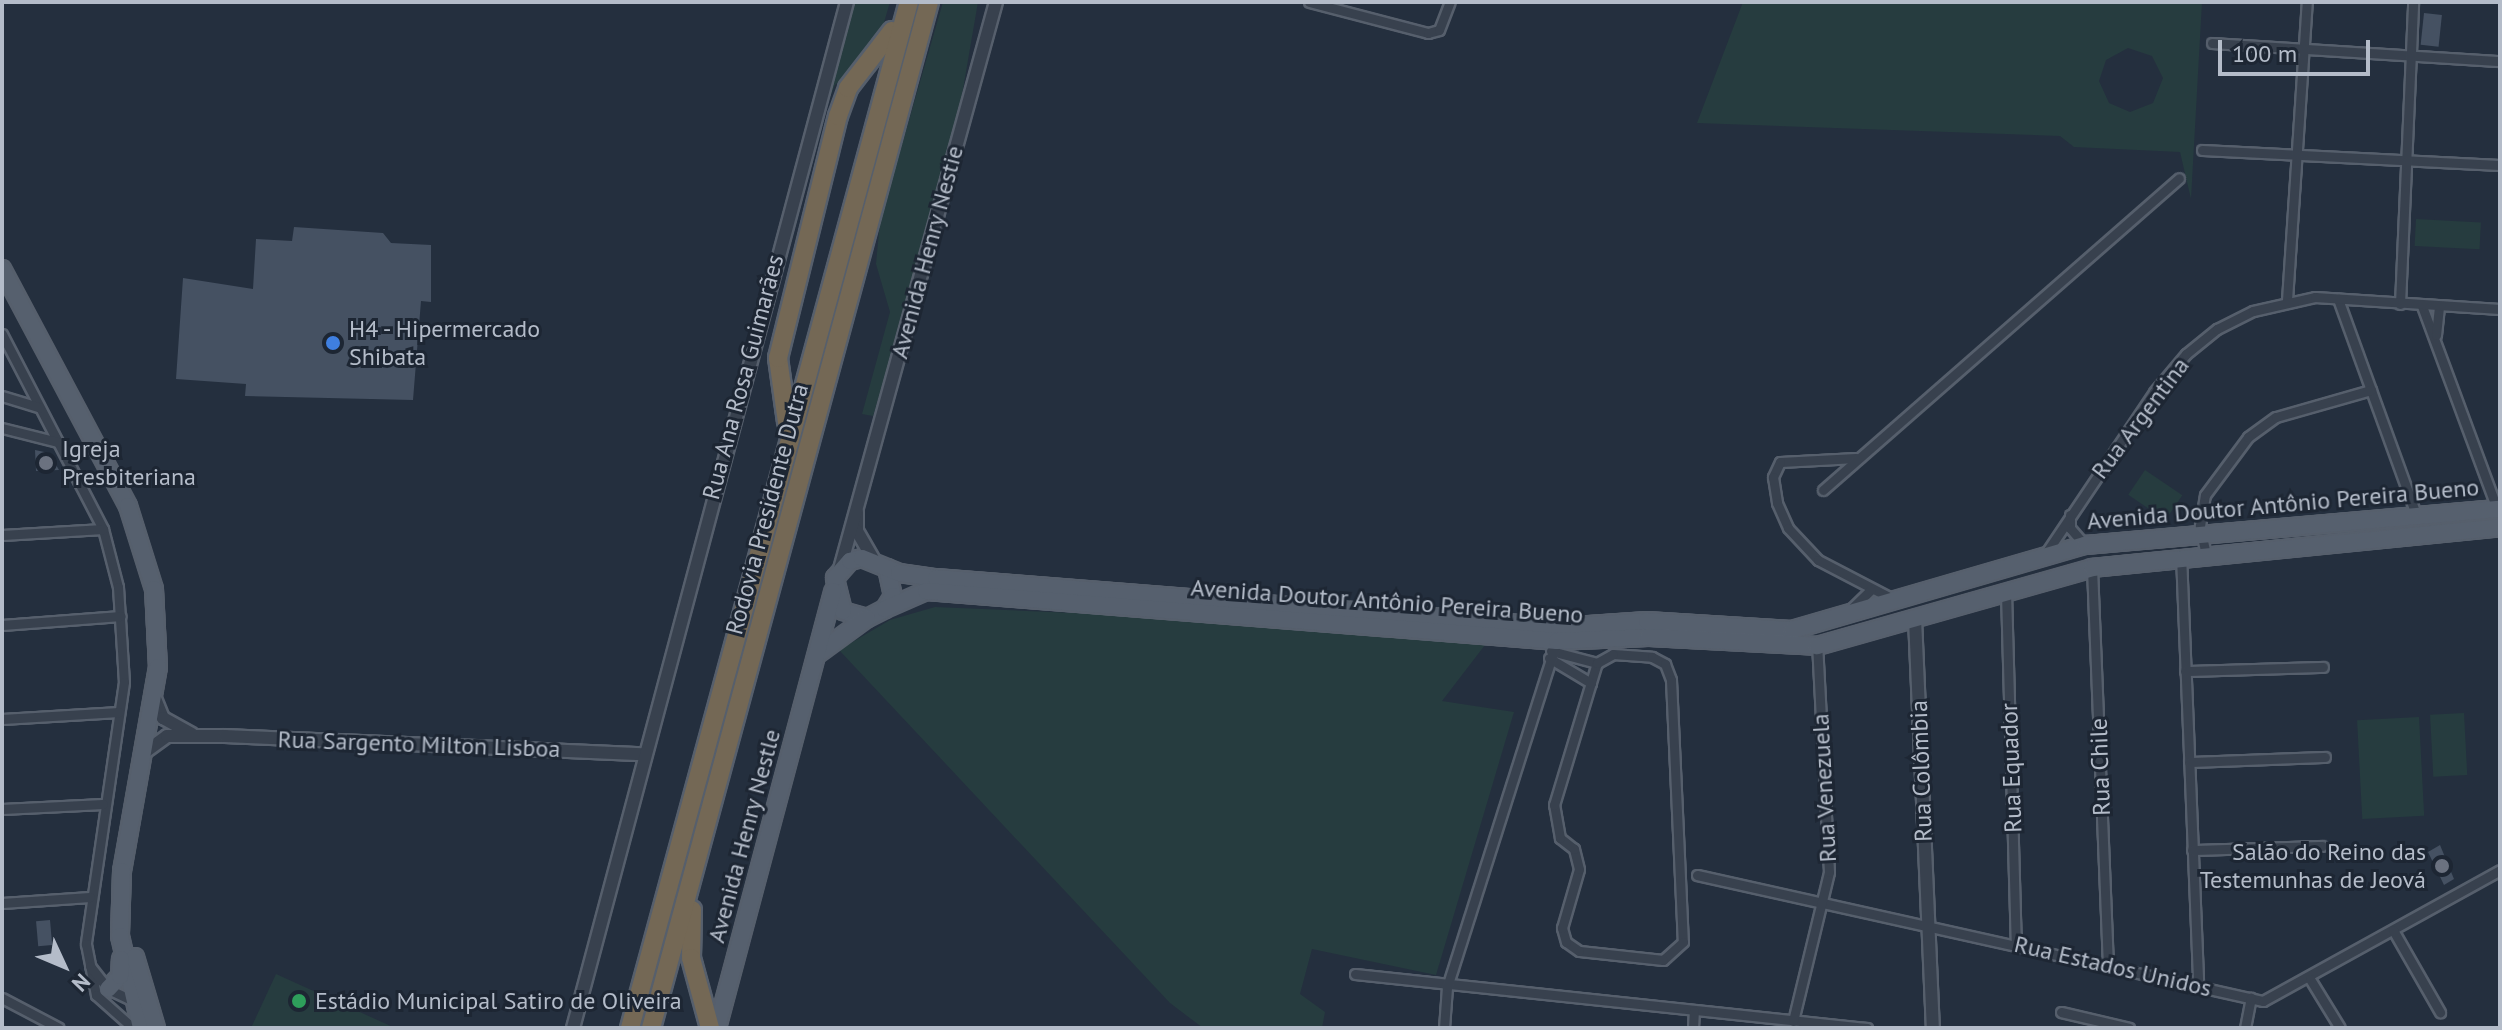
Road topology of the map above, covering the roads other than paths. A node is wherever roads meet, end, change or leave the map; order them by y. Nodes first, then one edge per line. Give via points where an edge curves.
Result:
1 (847, 2) edge
2 (906, 2) edge
3 (929, 2) edge
4 (996, 2) edge
5 (1309, 2) edge
6 (1450, 2) edge
7 (2307, 2) edge
8 (2413, 2) edge
9 (1334, 5) edge
10 (2212, 43) dead end
11 (2304, 49) junction
12 (2410, 55) junction
13 (2500, 61) edge
14 (2202, 150) dead end
15 (2297, 155) junction
16 (2404, 161) junction
17 (2500, 165) edge
18 (2179, 178) dead end
19 (2, 269) edge
20 (2338, 299) junction
21 (2287, 300) junction
22 (2400, 304) junction
23 (2422, 306) junction
24 (2439, 306) junction
25 (2500, 309) edge
26 (2, 334) edge
27 (2436, 342) junction
28 (2371, 390) junction
29 (2, 396) edge
30 (39, 407) junction
31 (2, 428) edge
32 (58, 442) junction
33 (1856, 458) junction
34 (784, 461) junction
35 (1823, 490) dead end
36 (857, 501) junction
37 (2499, 509) edge
38 (2070, 515) junction
39 (2418, 518) junction
40 (2500, 527) edge
41 (103, 529) junction
42 (2, 535) edge
43 (2201, 536) junction
44 (2085, 545) junction
45 (2181, 555) junction
46 (2206, 555) junction
47 (2042, 559) junction
48 (881, 564) junction
49 (2092, 568) junction
50 (840, 569) junction
51 (833, 589) junction
52 (1871, 590) junction
53 (2006, 592) junction
54 (1905, 597) junction
55 (885, 609) junction
56 (121, 616) junction
57 (867, 618) junction
58 (1841, 618) junction
59 (1916, 618) junction
60 (2, 625) edge
61 (1554, 644) junction
62 (1817, 646) junction
63 (816, 657) junction
64 (1597, 663) junction
65 (2323, 667) dead end
66 (2185, 671) junction
67 (1591, 683) junction
68 (153, 691) junction
69 (119, 712) junction
70 (2, 719) edge
71 (195, 736) junction
72 (642, 754) junction
73 (141, 755) junction
74 (2325, 757) dead end
75 (2189, 762) junction
76 (103, 804) junction
77 (2, 809) edge
78 (2322, 846) dead end
79 (2192, 850) junction
80 (697, 856) junction
81 (2500, 870) edge
82 (1697, 875) dead end
83 (90, 897) junction
84 (1823, 900) junction
85 (2, 903) edge
86 (123, 916) junction
87 (1928, 924) junction
88 (2393, 930) junction
89 (2016, 944) junction
90 (122, 945) junction
91 (88, 963) junction
92 (2108, 966) junction
93 (1355, 974) dead end
94 (2310, 979) junction
95 (2198, 986) junction
96 (1447, 987) junction
97 (108, 989) junction
98 (2, 998) edge
99 (2251, 998) junction
100 (136, 1002) junction
101 (1694, 1011) junction
102 (2061, 1012) dead end
103 (2440, 1012) dead end
104 (1793, 1021) junction
105 (59, 1028) edge
106 (133, 1028) edge
107 (141, 1028) edge
108 (155, 1028) edge
109 (573, 1028) edge
110 (630, 1028) edge
111 (651, 1028) edge
112 (710, 1028) edge
113 (717, 1028) edge
114 (1444, 1028) edge
115 (1693, 1028) edge
116 (1867, 1028) edge
117 (1933, 1028) edge
118 (2129, 1028) edge
119 (2245, 1028) edge
120 (2340, 1028) edge

1 - 72 street, Rua Ana Rosa Guimarães
2 - 34 highway, Rodovia Presidente Dutra
2 - 34 highway via 888,42 848,88 789,299 778,358 788,404
3 - 80 highway, Rodovia Presidente Dutra
4 - 36 street, Avenida Henry Nestie
5 - 9 street
6 - 9 street via 1439,30 1428,33
7 - 11 street
8 - 12 street
10 - 11 street
11 - 12 street
11 - 15 street
12 - 13 street
12 - 16 street
14 - 15 street
15 - 16 street
15 - 21 street
16 - 17 street
16 - 22 street
18 - 33 street
19 - 68 main road via 133,519 148,560 159,630
20 - 21 street, Rua Argentina
20 - 22 street, Rua Argentina
20 - 28 street
21 - 38 street, Rua Argentina via 2217,329 2186,354
22 - 23 street, Rua Argentina
23 - 24 street, Rua Argentina
23 - 27 street
24 - 25 street, Rua Argentina
24 - 27 street
26 - 30 street
27 - 37 street
28 - 39 street
28 - 43 street via 2276,417 2220,467 2205,495
29 - 30 street
30 - 32 street
31 - 32 street
32 - 41 street
33 - 35 street
33 - 52 street via 1786,459 1773,477 1788,528 1818,560
34 - 110 highway, Rodovia Presidente Dutra
36 - 48 street via 857,531
36 - 50 street, Avenida Henry Nestie
37 - 39 main road, Avenida Doutor Antônio Pereira Bueno
38 - 44 street via 2070,528
38 - 47 street, Rua Argentina
39 - 43 main road, Avenida Doutor Antônio Pereira Bueno
40 - 46 main road, Avenida Doutor Antônio Pereira Bueno
41 - 42 street
41 - 56 street
43 - 44 main road, Avenida Doutor Antônio Pereira Bueno
43 - 46 street
44 - 47 main road, Avenida Doutor Antônio Pereira Bueno
45 - 46 main road, Avenida Doutor Antônio Pereira Bueno
45 - 49 main road, Avenida Doutor Antônio Pereira Bueno
45 - 66 street
47 - 54 main road, Avenida Doutor Antônio Pereira Bueno
48 - 50 main road via 850,561
48 - 55 main road via 893,596
48 - 61 main road, Avenida Doutor Antônio Pereira Bueno via 936,578
49 - 53 main road, Avenida Doutor Antônio Pereira Bueno
49 - 92 street, Rua Chile
50 - 51 main road
51 - 57 main road via 843,611
51 - 63 main road, Avenida Henry Nestle
52 - 54 street
52 - 58 street
53 - 59 main road, Avenida Doutor Antônio Pereira Bueno
53 - 89 street, Rua Equador
54 - 58 main road, Avenida Doutor Antônio Pereira Bueno
54 - 59 main road
54 - 59 main road
55 - 57 main road
55 - 61 main road, Avenida Doutor Antônio Pereira Bueno via 937,591
56 - 60 street
56 - 69 street
57 - 63 main road via 830,640
58 - 61 main road, Avenida Doutor Antônio Pereira Bueno via 1792,630 1647,621
58 - 62 main road via 1823,628
59 - 62 main road, Avenida Doutor Antônio Pereira Bueno
59 - 87 street, Rua Colômbia
61 - 62 main road, Avenida Doutor Antônio Pereira Bueno via 1648,637
61 - 64 street
61 - 67 street
61 - 96 street
62 - 84 street, Rua Venezuela via 1829,872
63 - 113 main road, Avenida Henry Nestle
64 - 67 street
64 - 67 street via 1613,654 1652,657 1665,664 1671,680 1683,942 1663,960 1579,951 1566,942 1562,928 1579,869 1574,849 1560,838 1554,805
65 - 66 street
66 - 75 street
68 - 71 street via 163,718
68 - 73 main road
69 - 70 street
69 - 76 street
71 - 72 street, Rua Sargento Milton Lisboa
71 - 73 street, Rua Sargento Milton Lisboa via 167,736
72 - 109 street, Rua Ana Rosa Guimarães
73 - 86 main road via 122,871
74 - 75 street
75 - 79 street
76 - 77 street
76 - 83 street
78 - 79 street
79 - 95 street
80 - 111 highway, Rodovia Presidente Dutra
80 - 112 highway via 689,942
81 - 88 street, Rua Estados Unidos
82 - 84 street, Rua Estados Unidos
83 - 85 street
83 - 91 street
84 - 87 street, Rua Estados Unidos
84 - 104 street, Rua Venezuela
86 - 90 main road
86 - 108 main road
87 - 89 street, Rua Estados Unidos
87 - 117 street, Rua Colômbia
88 - 94 street, Rua Estados Unidos
88 - 103 street
89 - 92 street, Rua Estados Unidos
90 - 97 main road via 120,976
90 - 100 main road
91 - 97 street
91 - 106 street via 96,995
92 - 95 street, Rua Estados Unidos
93 - 96 street
94 - 99 street, Rua Estados Unidos via 2280,996
94 - 120 street
95 - 99 street, Rua Estados Unidos
96 - 101 street
96 - 114 street
97 - 100 street
98 - 105 street
99 - 119 street
100 - 107 main road
100 - 108 main road
101 - 104 street
101 - 115 street
102 - 118 street
104 - 116 street

